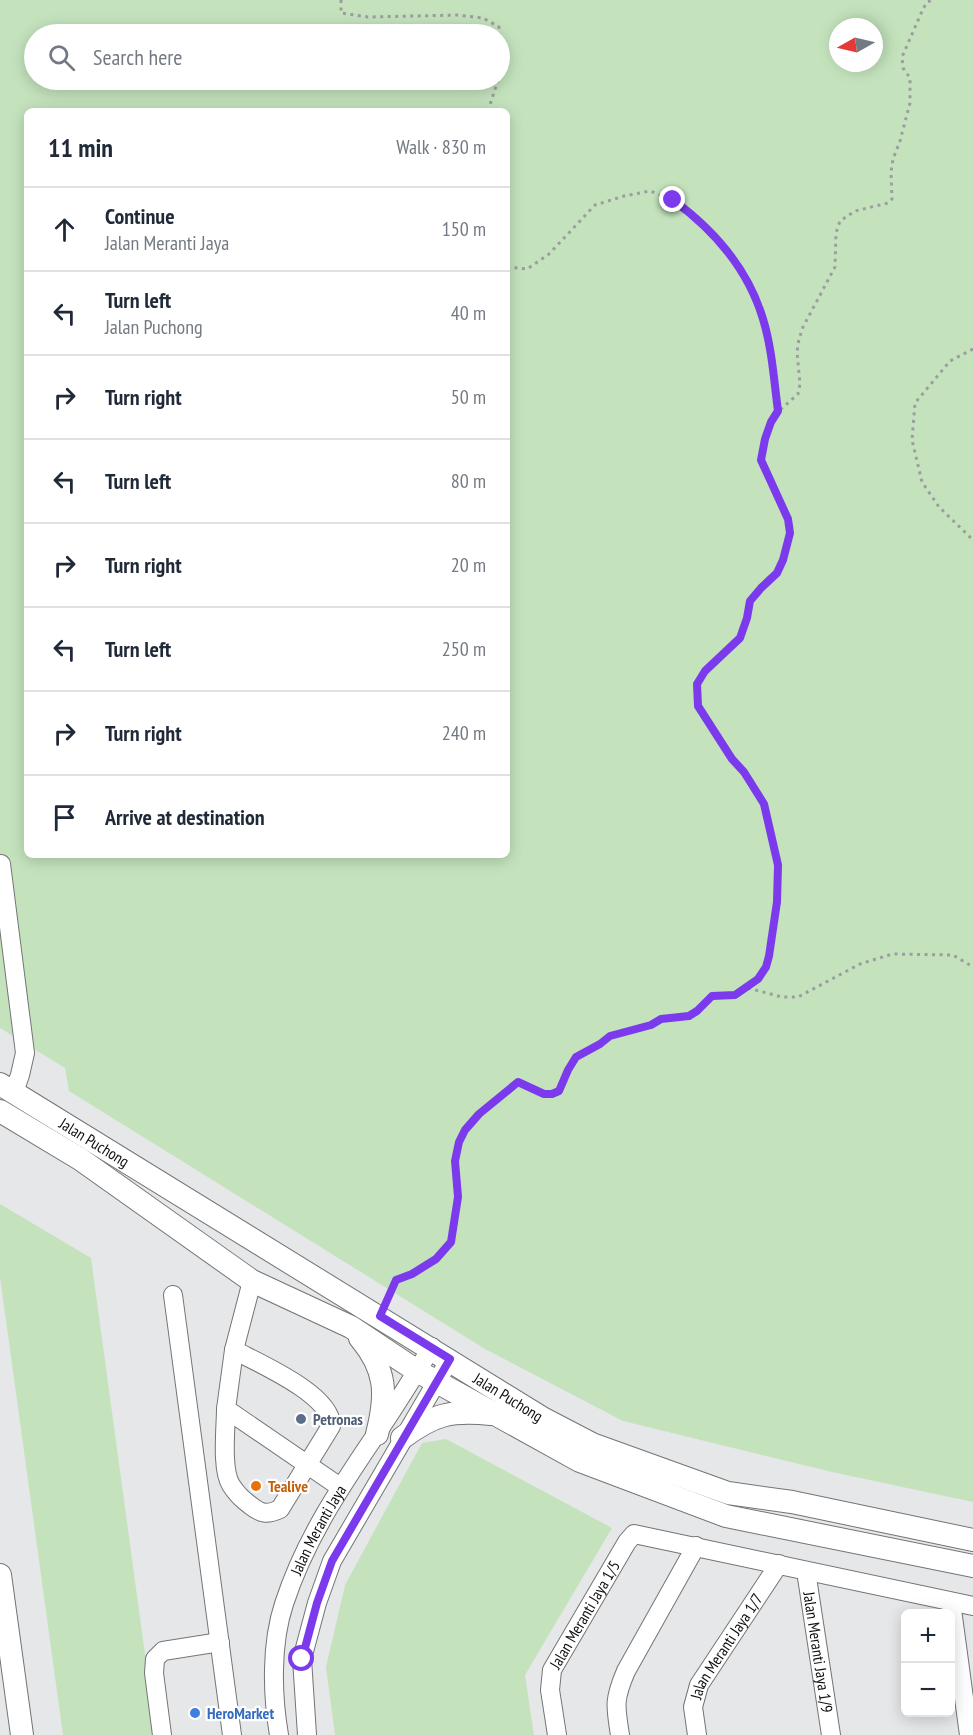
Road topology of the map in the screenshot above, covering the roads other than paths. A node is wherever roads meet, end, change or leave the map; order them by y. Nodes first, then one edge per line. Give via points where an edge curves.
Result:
1 (1, 864) edge
2 (7, 1088) edge
3 (0, 1111) edge
4 (0, 1126) edge
5 (28, 1128) junction
6 (252, 1281) junction
7 (173, 1295) dead end
8 (351, 1327) junction
9 (234, 1350) junction
10 (441, 1353) junction
11 (427, 1376) junction
12 (226, 1409) junction
13 (498, 1414) junction
14 (377, 1434) junction
15 (402, 1438) junction
16 (307, 1465) junction
17 (340, 1487) junction
18 (973, 1540) edge
19 (696, 1546) junction
20 (778, 1564) junction
21 (973, 1566) edge
22 (806, 1570) junction
23 (0, 1575) edge
24 (951, 1602) junction
25 (973, 1606) edge
26 (220, 1642) junction
27 (22, 1735) edge
28 (162, 1735) edge
29 (232, 1735) edge
30 (279, 1735) edge
31 (308, 1735) edge
32 (557, 1735) edge
33 (620, 1735) edge
34 (697, 1735) edge
35 (831, 1735) edge
36 (969, 1735) edge

1 - 2 street via 25,1053 20,1075
2 - 10 main road, Jalan Puchong
3 - 5 main road, Jalan Puchong
4 - 5 main road
5 - 6 main road, Jalan Puchong via 80,1158
6 - 8 main road, Jalan Puchong
6 - 9 street
7 - 26 street
8 - 11 main road, Jalan Puchong
8 - 14 main road via 379,1367 384,1390
9 - 12 street
9 - 16 street via 280,1374 324,1406 331,1425
10 - 11 street, Jalan Meranti Jaya
10 - 18 main road, Jalan Puchong via 544,1419 592,1444 654,1468 728,1492
11 - 13 main road, Jalan Puchong
11 - 14 street, Jalan Meranti Jaya
11 - 15 street, Jalan Meranti Jaya
12 - 16 street
12 - 16 street via 226,1470 230,1483 260,1514 280,1509
13 - 15 main road via 448,1414 423,1421
13 - 21 main road, Jalan Puchong via 580,1461 726,1516
14 - 17 street, Jalan Meranti Jaya
15 - 31 street, Jalan Meranti Jaya via 332,1561 317,1603 302,1659
16 - 17 street
17 - 30 street, Jalan Meranti Jaya via 308,1541 283,1605 274,1662
19 - 20 street
19 - 32 street, Jalan Meranti Jaya 1/5 via 634,1534 627,1542 552,1670 550,1690
19 - 33 street via 617,1691
20 - 22 street
20 - 34 street, Jalan Meranti Jaya 1/7 via 699,1685 693,1707
22 - 24 street
22 - 35 street, Jalan Meranti Jaya 1/9
23 - 27 main road
24 - 25 street
24 - 36 street
26 - 28 street via 163,1651 155,1659 153,1673
26 - 29 street

